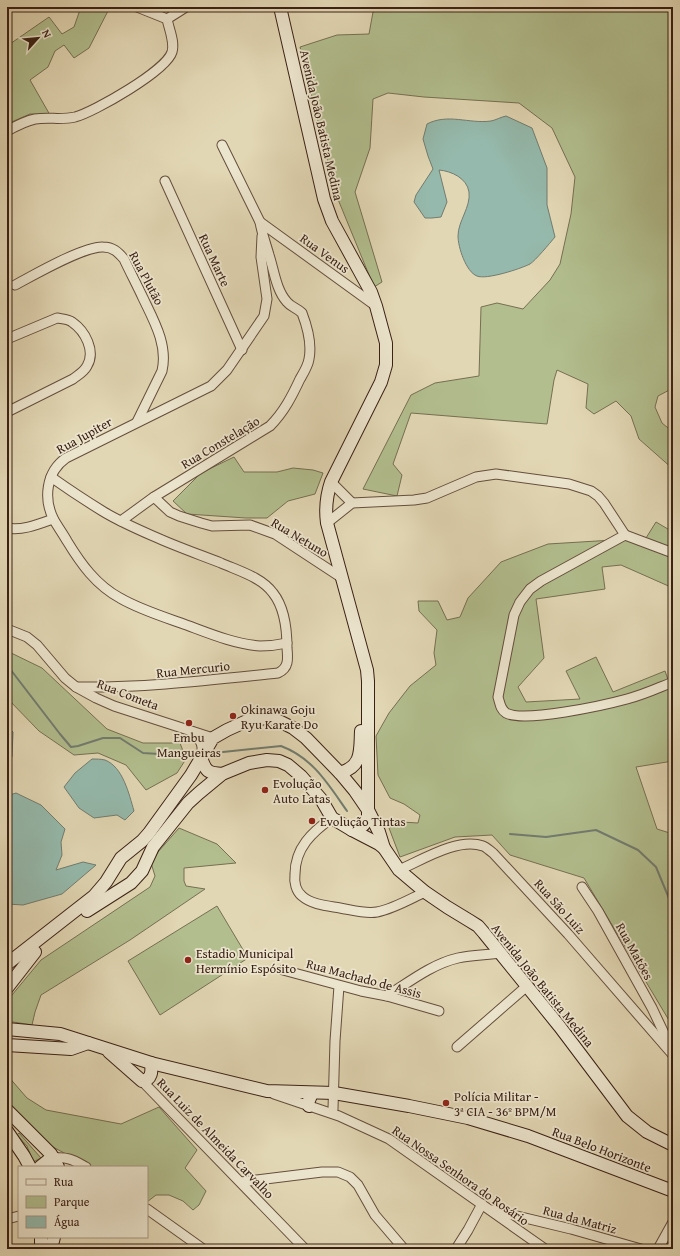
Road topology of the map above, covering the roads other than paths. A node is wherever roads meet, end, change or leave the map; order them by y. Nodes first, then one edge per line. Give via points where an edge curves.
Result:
1 (137, 7) edge
2 (186, 7) edge
3 (280, 7) edge
4 (167, 19) junction
5 (7, 131) edge
6 (222, 145) dead end
7 (165, 181) dead end
8 (260, 222) junction
9 (262, 236) junction
10 (15, 284) dead end
11 (376, 306) junction
12 (7, 339) edge
13 (242, 350) junction
14 (7, 412) edge
15 (137, 422) junction
16 (51, 477) junction
17 (331, 482) junction
18 (154, 497) junction
19 (352, 503) junction
20 (53, 519) junction
21 (121, 521) junction
22 (327, 523) junction
23 (7, 528) edge
24 (625, 535) junction
25 (673, 553) edge
26 (342, 578) junction
27 (7, 629) edge
28 (287, 643) junction
29 (361, 652) junction
30 (673, 682) edge
31 (76, 687) junction
32 (191, 731) junction
33 (213, 738) junction
34 (201, 758) junction
35 (340, 773) junction
36 (222, 774) junction
37 (368, 810) junction
38 (332, 818) junction
39 (352, 830) junction
40 (384, 848) junction
41 (121, 858) junction
42 (399, 870) junction
43 (142, 871) junction
44 (582, 887) dead end
45 (425, 892) junction
46 (34, 952) junction
47 (501, 954) junction
48 (7, 964) edge
49 (283, 970) dead end
50 (7, 974) edge
51 (339, 986) junction
52 (527, 986) junction
53 (7, 988) edge
54 (387, 996) junction
55 (438, 1011) dead end
56 (7, 1029) edge
57 (60, 1034) junction
58 (88, 1043) junction
59 (7, 1045) edge
60 (457, 1047) dead end
61 (71, 1049) junction
62 (105, 1049) junction
63 (673, 1051) edge
64 (673, 1055) edge
65 (139, 1059) junction
66 (151, 1063) junction
67 (128, 1070) junction
68 (142, 1081) junction
69 (267, 1091) junction
70 (312, 1093) junction
71 (334, 1093) junction
72 (309, 1106) junction
73 (7, 1110) edge
74 (332, 1112) junction
75 (7, 1131) edge
76 (673, 1145) edge
77 (56, 1162) edge
78 (29, 1166) edge
79 (41, 1166) edge
80 (84, 1166) edge
81 (241, 1182) junction
82 (673, 1191) edge
83 (485, 1207) junction
84 (148, 1211) edge
85 (18, 1216) edge
86 (7, 1219) edge
87 (673, 1222) edge
88 (41, 1238) edge
89 (54, 1238) edge
90 (41, 1249) edge
91 (51, 1249) edge
92 (203, 1249) edge
93 (305, 1249) edge
94 (404, 1249) edge
95 (456, 1249) edge
96 (544, 1249) edge
97 (641, 1249) edge
98 (658, 1249) edge

1 - 4 street
2 - 4 street
3 - 11 main road, Avenida João Batista Medina via 324,199 332,221
4 - 5 street via 172,52 167,61 144,80 76,116 35,119
6 - 8 street, Rua Constelação
7 - 13 street, Rua Marte
8 - 9 street, Rua Constelação
8 - 11 street, Rua Venus
9 - 13 street, Rua Jupiter via 261,257 267,299 266,311
9 - 18 street, Rua Constelação via 284,299 302,313 304,318 310,349 308,364 286,406 270,426
10 - 15 street, Rua Plutão via 95,248 115,250 124,258 159,331 163,354 162,372
11 - 17 main road, Avenida João Batista Medina via 386,343 386,365 381,382
12 - 14 street via 57,318 72,322 82,332 90,348 90,358 84,371 73,379
13 - 15 street, Rua Jupiter via 227,370 210,386
15 - 16 street, Rua Jupiter via 66,458
16 - 20 street, Rua Jupiter via 47,490
16 - 21 street
17 - 19 street
17 - 22 main road, Avenida João Batista Medina via 326,497
18 - 21 street, Rua Constelação
18 - 26 street, Rua Netuno via 170,512 201,523 212,526 250,525 275,534
19 - 22 street
19 - 24 street via 427,498 476,477 508,475 569,484 591,491 604,503
20 - 23 street via 20,528
20 - 28 street, Rua Jupiter via 86,571 101,586 119,598 214,635 259,646
21 - 28 street via 244,572 261,582 273,592 280,603 284,614
22 - 26 main road, Avenida João Batista Medina
24 - 25 street
24 - 30 street via 541,581 530,589 520,602 514,615 498,697 501,708 506,713 516,716 544,714 609,704
26 - 29 main road, Avenida João Batista Medina
27 - 31 street, Rua Cometa via 28,636
28 - 31 street, Rua Mercurio via 288,662 283,671 278,673 154,686
29 - 35 main road, Avenida João Batista Medina via 362,718 358,760 349,769
29 - 37 main road, Avenida João Batista Medina via 367,670 369,694
31 - 32 street, Rua Cometa via 114,706
32 - 33 street, Rua Cometa
32 - 34 street via 203,748
33 - 34 main road
33 - 35 main road via 249,720 276,720 306,738
34 - 36 main road via 209,772
34 - 41 main road via 149,833
35 - 37 main road, Avenida João Batista Medina
36 - 38 main road via 249,762 279,761 301,776 321,799
36 - 43 main road via 188,803 153,847
37 - 39 main road via 366,823
37 - 40 main road, Avenida João Batista Medina
38 - 39 main road
38 - 45 street via 317,829 301,848 295,864 294,880 297,890 303,897 321,904 376,913
39 - 40 main road, Avenida João Batista Medina
40 - 42 main road, Avenida João Batista Medina
41 - 43 main road via 132,855 138,858
41 - 48 main road via 94,896
42 - 45 main road, Avenida João Batista Medina
42 - 64 street, Rua São Luiz via 455,845 483,846 493,853 568,934
43 - 46 main road via 119,892 96,904
44 - 63 street, Rua Matões via 652,1008
45 - 47 main road, Avenida João Batista Medina via 478,926
46 - 50 main road
46 - 53 main road
47 - 52 main road, Avenida João Batista Medina
47 - 54 street via 468,957 443,963
49 - 51 street, Rua Machado de Assis
51 - 54 street, Rua Machado de Assis
51 - 71 street
52 - 60 street
52 - 76 main road, Avenida João Batista Medina via 627,1116 647,1132
54 - 55 street, Rua Machado de Assis
56 - 57 main road
57 - 58 main road
57 - 61 main road
58 - 61 main road
58 - 62 main road
59 - 61 main road
62 - 65 main road
62 - 67 main road, Rua Luiz de Almeida Carvalho
65 - 66 main road
65 - 67 main road
66 - 68 main road via 150,1076
66 - 69 main road, Rua Belo Horizonte
67 - 68 main road, Rua Luiz de Almeida Carvalho
68 - 81 street, Rua Luiz de Almeida Carvalho
69 - 70 main road, Rua Belo Horizonte
69 - 72 street, Rua Nossa Senhora do Rosário
70 - 71 main road, Rua Belo Horizonte
70 - 72 main road
71 - 74 street
71 - 82 main road, Rua Belo Horizonte via 468,1118 528,1136
72 - 74 street, Rua Nossa Senhora do Rosário
73 - 77 main road
74 - 83 street, Rua Nossa Senhora do Rosário via 389,1139
75 - 78 main road
77 - 79 main road via 50,1159
77 - 80 street via 66,1158
81 - 93 street, Rua Luiz de Almeida Carvalho
81 - 94 street via 338,1172 350,1177 358,1186 376,1215
83 - 95 street
83 - 96 street, Rua Nossa Senhora do Rosário
83 - 97 street, Rua da Matriz
84 - 92 street
85 - 86 street
87 - 98 street
88 - 90 main road
89 - 91 main road

